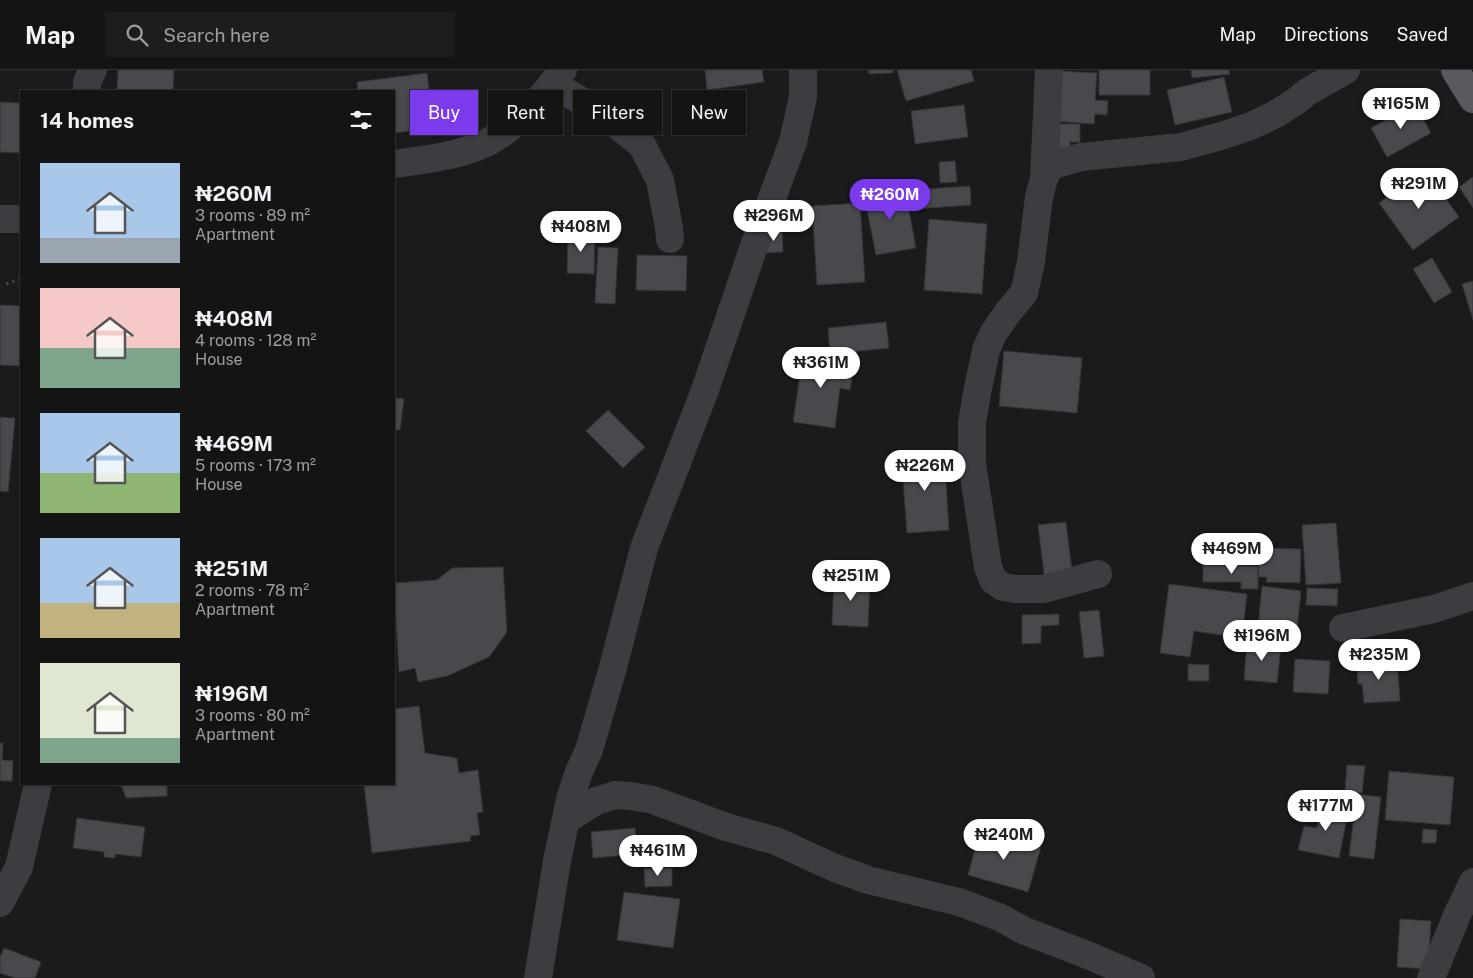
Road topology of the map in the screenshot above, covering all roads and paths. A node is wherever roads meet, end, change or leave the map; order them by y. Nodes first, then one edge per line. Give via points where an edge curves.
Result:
1 (92, 70) edge
2 (802, 70) edge
3 (1049, 70) edge
4 (1346, 70) edge
5 (1455, 70) edge
6 (558, 77) edge
7 (88, 90) edge
8 (1473, 99) edge
9 (395, 164) edge
10 (1044, 178) junction
11 (20, 219) edge
12 (0, 220) edge
13 (670, 239) dead end
14 (20, 279) edge
15 (6, 284) dead end
16 (1098, 574) dead end
17 (1473, 596) edge
18 (1343, 628) dead end
19 (38, 785) edge
20 (566, 820) junction
21 (1473, 882) edge
22 (0, 903) edge
23 (538, 978) edge
24 (1141, 978) edge
25 (1431, 978) edge

1 - 7 street
2 - 20 street via 803,96 793,142 705,390 644,548 597,724
3 - 10 street
4 - 10 street via 1251,126 1180,147 1081,157 1050,166
5 - 8 main road
6 - 9 street via 511,127 478,146 438,158
6 - 13 street via 642,145 660,180
10 - 16 street via 1032,262 1024,293 1008,312 986,350 972,423 972,463 992,580 1003,587 1044,589
11 - 12 street
14 - 15 path
17 - 18 street via 1434,609
19 - 22 street via 19,867
20 - 23 street via 556,861
20 - 24 street via 615,794 653,800 726,827 776,841 868,880 959,902
21 - 25 street

